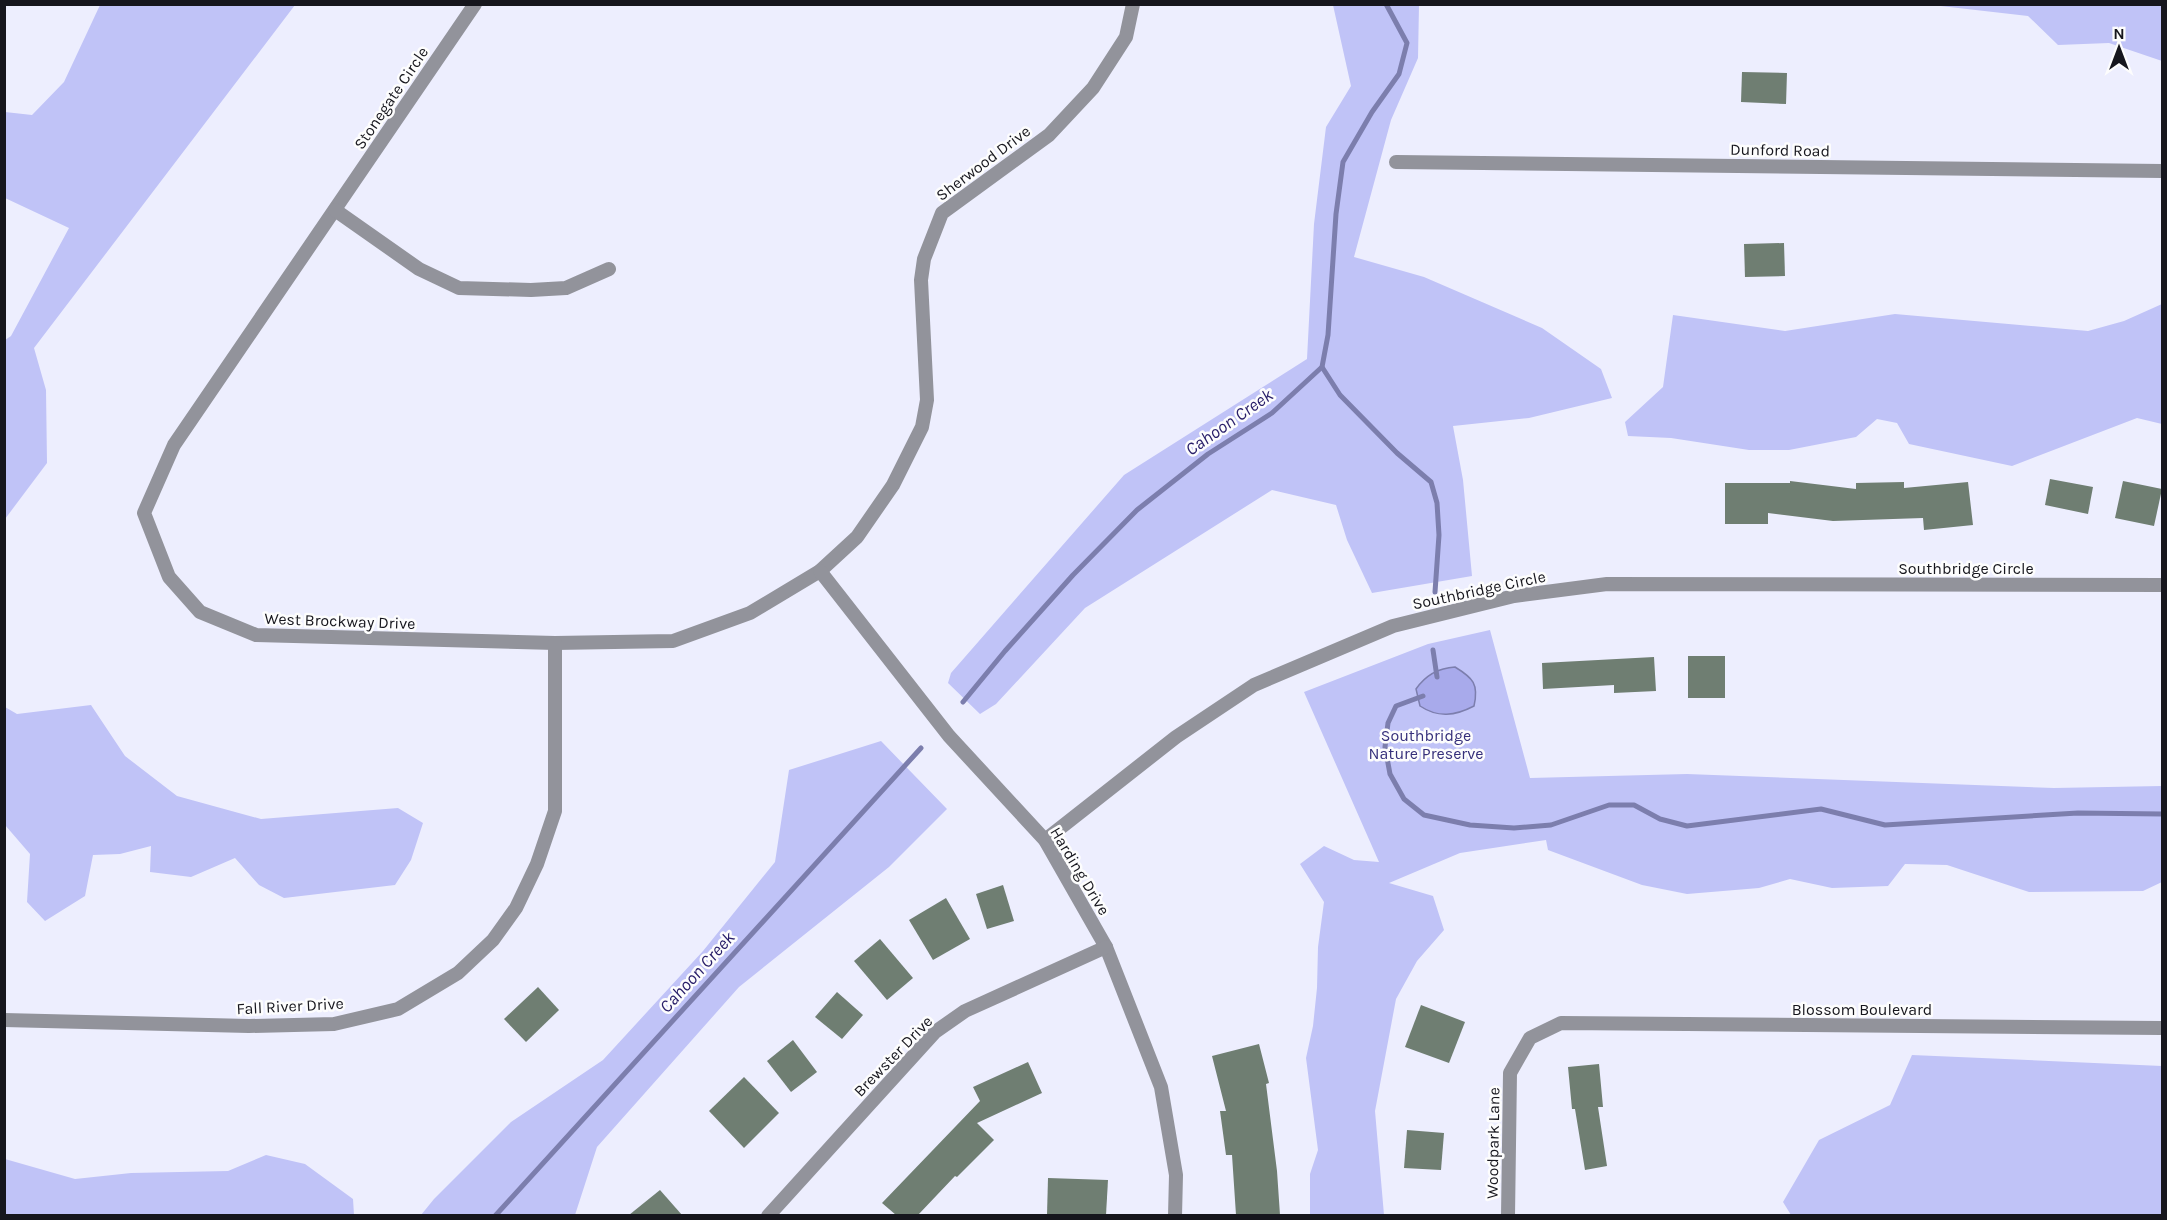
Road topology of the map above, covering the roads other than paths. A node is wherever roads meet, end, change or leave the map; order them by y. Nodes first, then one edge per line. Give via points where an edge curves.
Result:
1 (475, 4) edge
2 (1134, 4) edge
3 (1396, 162) dead end
4 (2163, 171) edge
5 (335, 210) junction
6 (609, 269) dead end
7 (857, 537) joint
8 (820, 571) junction
9 (2163, 585) edge
10 (555, 643) junction
11 (1045, 840) junction
12 (1106, 947) junction
13 (4, 1020) edge
14 (1561, 1023) joint
15 (2163, 1028) edge
16 (768, 1215) edge
17 (1174, 1215) edge
18 (1508, 1215) edge

1 - 5 street, Stonegate Circle
2 - 7 street, Sherwood Drive via 1126,37 1093,88 1049,135 942,213 924,259 921,280 927,400 922,427 893,485
3 - 4 street, Dunford Road
5 - 6 street via 419,269 459,288 566,288
5 - 10 street, West Brockway Drive via 174,445 144,513 169,577 200,612 256,635
7 - 8 street, West Brockway Drive
8 - 10 street, West Brockway Drive via 750,613 673,641
8 - 11 street, Harding Drive via 949,736
9 - 11 street, Southbridge Circle via 1607,584 1514,596 1393,626 1254,685 1176,737
10 - 13 street, Fall River Drive via 555,811 537,864 516,908 493,940 458,973 398,1009 334,1024 249,1026
11 - 12 street, Harding Drive
12 - 16 street, Brewster Drive via 966,1011 934,1032
12 - 17 street, Harding Drive via 1161,1087 1176,1176
14 - 15 street, Blossom Boulevard
14 - 18 street, Woodpark Lane via 1530,1038 1510,1073

